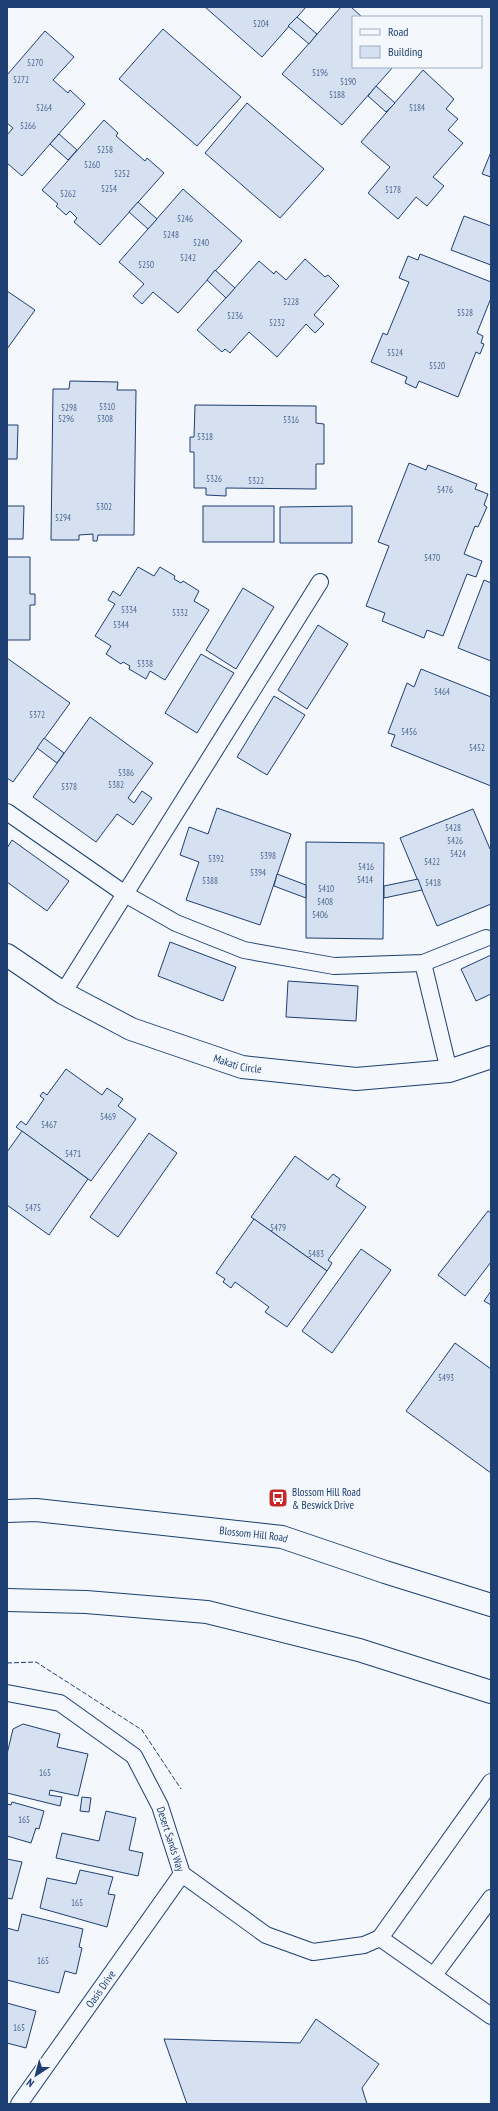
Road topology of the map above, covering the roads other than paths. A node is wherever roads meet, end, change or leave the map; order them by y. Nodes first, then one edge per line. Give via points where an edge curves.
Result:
1 (320, 582) dead end
2 (7, 812) edge
3 (125, 894) junction
4 (486, 938) dead end
5 (7, 955) edge
6 (423, 963) junction
7 (63, 993) junction
8 (491, 1057) edge
9 (449, 1071) junction
10 (7, 1511) edge
11 (7, 1600) edge
12 (491, 1605) edge
13 (491, 1692) edge
14 (9, 1695) edge
15 (491, 1782) edge
16 (182, 1874) junction
17 (491, 1898) edge
18 (380, 1938) junction
19 (434, 1975) junction
20 (491, 2016) edge
21 (19, 2104) edge

1 - 3 lane
2 - 3 lane
3 - 6 lane via 176,923 244,950 334,966
3 - 7 lane
4 - 6 lane
5 - 7 main road, Makati Circle
6 - 9 lane
7 - 9 main road, Makati Circle via 131,1029 242,1067 356,1079
8 - 9 main road, Makati Circle
10 - 12 main road, Blossom Hill Road via 36,1510 282,1537
11 - 13 main road via 86,1602 207,1612 359,1650
14 - 16 lane, Desert Sands Way via 60,1703 134,1756 160,1806
15 - 18 lane
16 - 18 lane, Desert Sands Way via 266,1935 313,1952 364,1945
16 - 21 lane, Oasis Drive
17 - 19 lane
18 - 19 lane
19 - 20 lane

